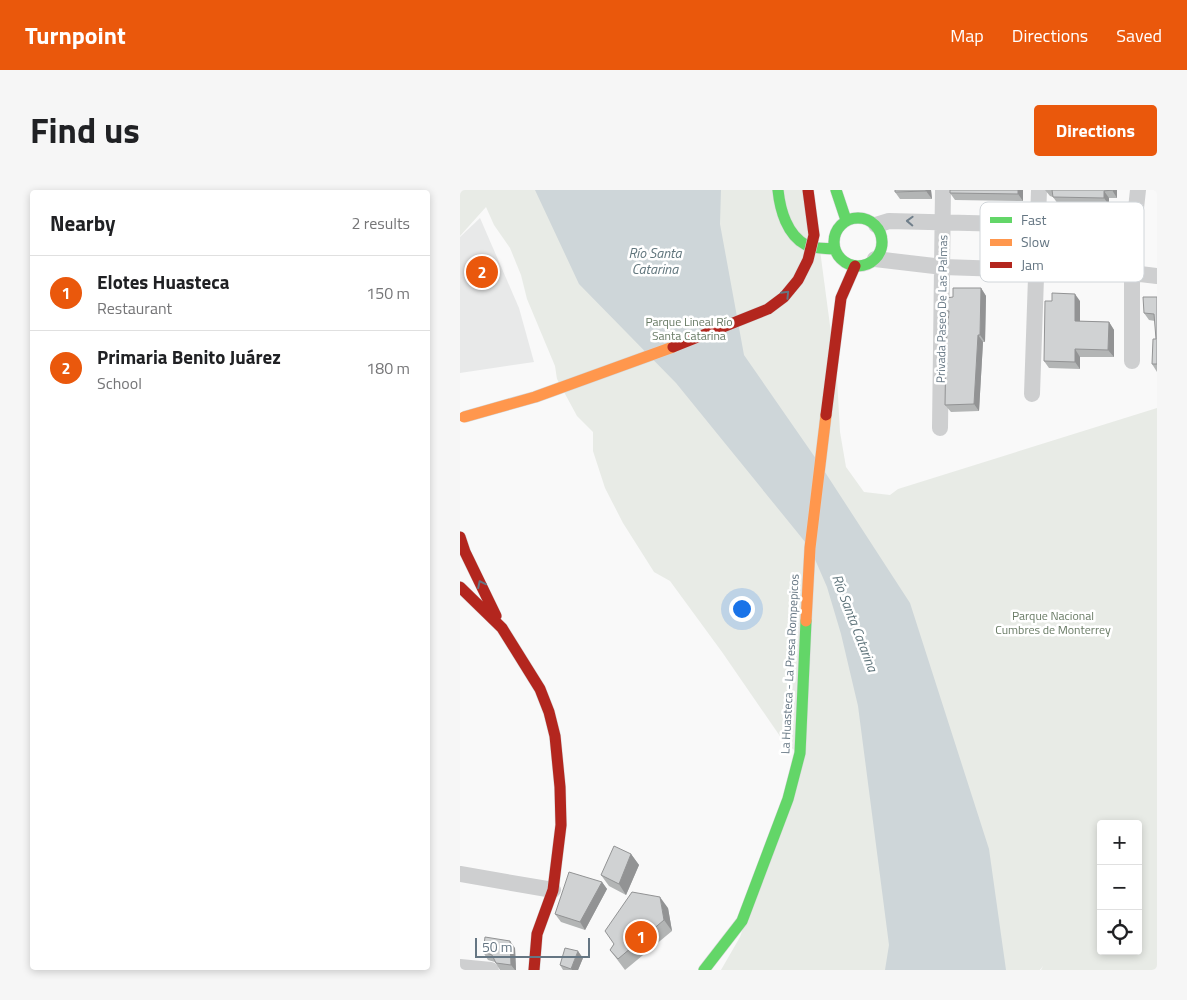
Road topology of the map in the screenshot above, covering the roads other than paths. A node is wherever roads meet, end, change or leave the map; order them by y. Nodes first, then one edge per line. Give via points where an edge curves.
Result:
1 (778, 190) edge
2 (800, 190) edge
3 (808, 190) edge
4 (836, 190) edge
5 (943, 190) edge
6 (846, 220) junction
7 (943, 222) junction
8 (980, 224) edge
9 (876, 225) junction
10 (834, 249) junction
11 (797, 256) dead end
12 (875, 259) junction
13 (855, 266) junction
14 (942, 267) junction
15 (980, 269) edge
16 (788, 275) dead end
17 (1144, 275) edge
18 (1157, 276) edge
19 (1036, 282) edge
20 (1132, 282) edge
21 (1132, 360) dead end
22 (1032, 394) dead end
23 (462, 413) edge
24 (940, 428) dead end
25 (460, 537) edge
26 (461, 582) edge
27 (502, 628) junction
28 (460, 874) edge
29 (553, 890) junction
30 (460, 967) edge
31 (492, 970) edge
32 (534, 970) edge
33 (704, 970) edge

1 - 10 main road via 784,217 798,238 807,245
2 - 11 main road via 802,235
23 -> 3 main road, bridge via 535,397 768,309 798,280 808,260 814,235
4 - 6 main road
5 - 7 street, Privada Paseo De Las Palmas
6 - 9 main road via 862,218
6 - 10 main road via 835,232
7 - 8 street
7 -> 9 street via 889,221
7 - 14 street, Privada Paseo De Las Palmas
9 - 12 main road via 882,246
10 - 13 main road via 842,260
12 - 13 main road via 869,264
12 - 14 street
13 - 33 main road, La Huasteca - La Presa Rompepicos via 841,298 810,548 800,753 788,799 742,921
14 - 15 street
14 - 24 street, Privada Paseo De Las Palmas
16 - 23 main road via 764,300 745,311 532,391
17 - 18 street
19 - 22 street
20 - 21 street
27 -> 25 main road
26 - 27 main road via 469,597
27 - 29 main road via 540,689 555,736 561,825
28 - 29 street
29 - 32 main road via 537,934
30 - 31 street

